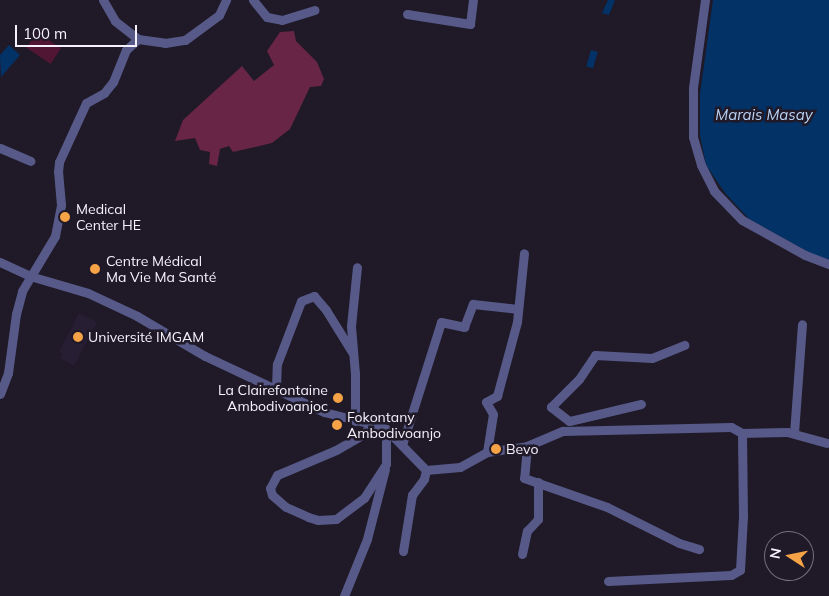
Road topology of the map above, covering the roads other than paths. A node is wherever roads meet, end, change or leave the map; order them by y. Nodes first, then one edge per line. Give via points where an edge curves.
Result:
1 (103, 0) edge
2 (226, 0) edge
3 (253, 0) edge
4 (474, 0) edge
5 (704, 0) edge
6 (315, 10) dead end
7 (407, 14) dead end
8 (138, 39) junction
9 (0, 148) edge
10 (30, 161) dead end
11 (524, 253) dead end
12 (0, 262) edge
13 (829, 264) edge
14 (357, 267) dead end
15 (30, 276) junction
16 (518, 309) junction
17 (802, 324) dead end
18 (685, 345) dead end
19 (352, 352) junction
20 (276, 388) junction
21 (0, 394) edge
22 (641, 404) dead end
23 (355, 421) junction
24 (569, 421) junction
25 (372, 424) junction
26 (386, 429) junction
27 (563, 431) junction
28 (742, 433) junction
29 (794, 433) junction
30 (827, 443) dead end
31 (402, 445) junction
32 (527, 446) junction
33 (487, 452) junction
34 (386, 464) junction
35 (426, 470) junction
36 (538, 482) junction
37 (699, 549) dead end
38 (403, 551) dead end
39 (522, 554) dead end
40 (608, 581) dead end
41 (344, 596) edge

1 - 8 street via 115,21
2 - 8 street via 219,15 186,40 164,44
3 - 6 street via 268,17 282,20
4 - 7 street via 470,24
5 - 13 street via 693,88 693,136 701,165 714,191 742,220 805,255
8 - 15 street via 126,50 113,82 104,93 86,103 72,130 59,162 61,205 55,236
9 - 10 street
11 - 16 street
12 - 15 street
14 - 19 street via 351,326
15 - 20 street via 88,293 137,316 205,356
15 - 21 street via 16,314 8,373
16 - 31 street via 474,304 464,327 441,322
16 - 33 street via 497,396 486,402 493,414
17 - 29 street
18 - 24 street via 652,358 595,355 579,379 551,407
19 - 20 street via 314,296 301,301 277,364
19 - 23 street
20 - 23 street via 324,412
22 - 24 street
23 - 25 street
24 - 27 street
25 - 26 street
25 - 34 street via 362,435 342,446 277,475 270,488 272,494 286,507 308,517 336,519 364,498
26 - 31 street
26 - 34 street
27 - 28 street via 731,427
27 - 32 street
28 - 29 street
28 - 40 street via 740,570 731,575
29 - 30 street
31 - 35 street
32 - 33 street
32 - 36 street via 524,478
33 - 35 street via 460,467
34 - 41 street via 367,539
35 - 38 street via 424,479 412,495
36 - 37 street via 607,507 679,543
36 - 39 street via 538,519 527,531

